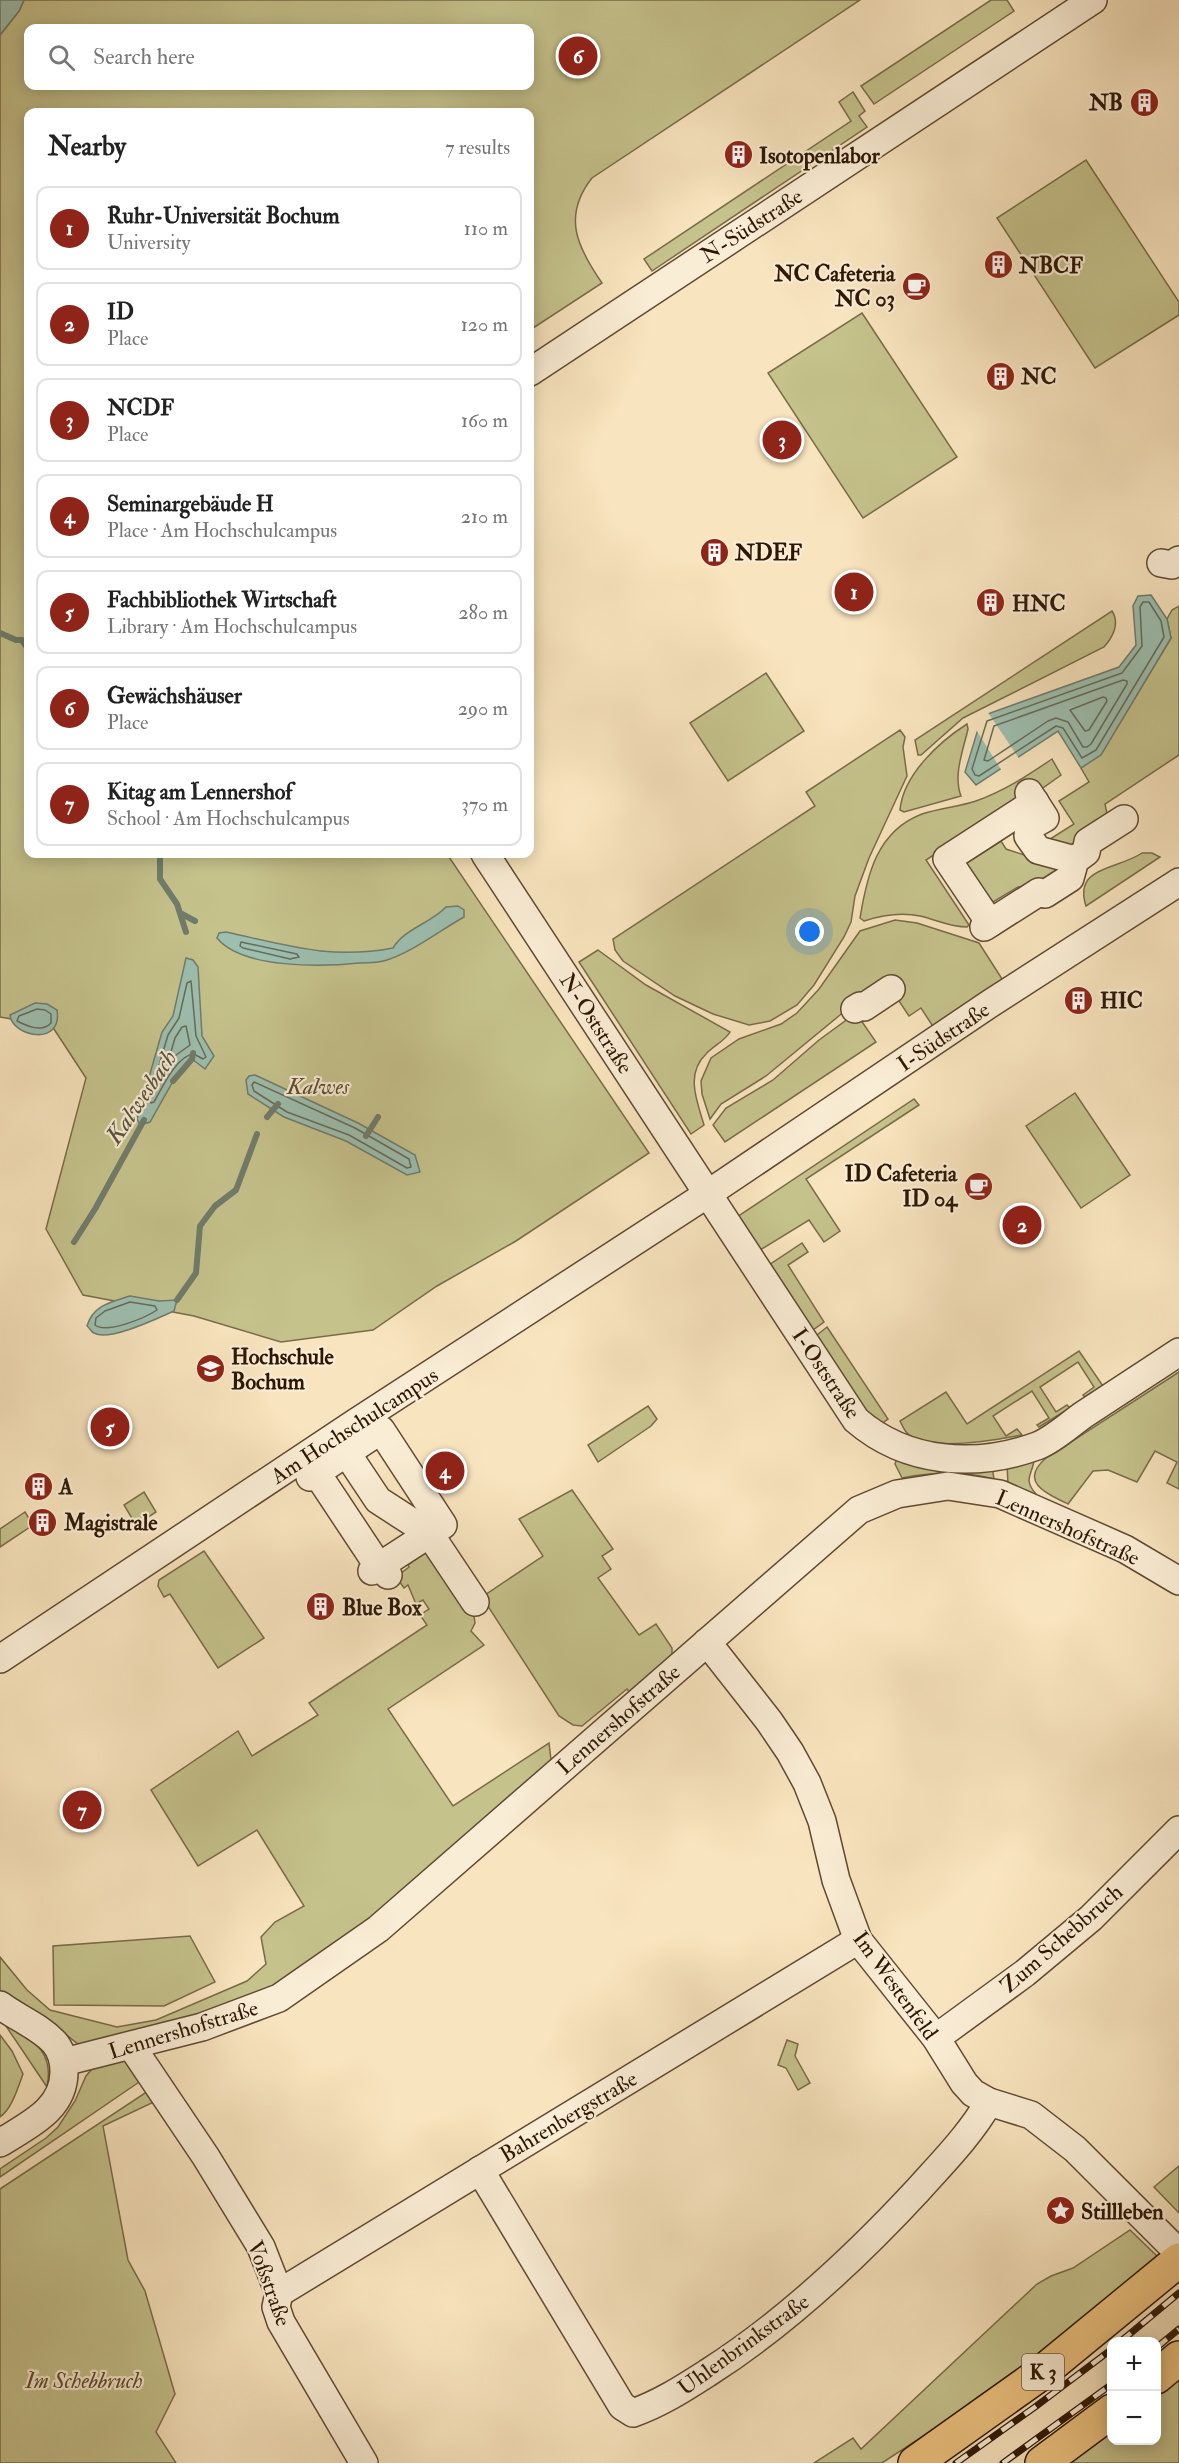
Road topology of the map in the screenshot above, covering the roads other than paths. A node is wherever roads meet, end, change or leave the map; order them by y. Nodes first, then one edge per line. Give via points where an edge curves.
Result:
1 (1093, 0) edge
2 (534, 369) edge
3 (1124, 819) dead end
4 (984, 835) junction
5 (1040, 841) junction
6 (488, 858) edge
7 (1075, 860) junction
8 (1179, 882) edge
9 (886, 995) dead end
10 (855, 1009) dead end
11 (709, 1193) junction
12 (1179, 1352) edge
13 (348, 1456) junction
14 (429, 1533) junction
15 (1179, 1581) edge
16 (475, 1602) dead end
17 (707, 1642) junction
18 (0, 1659) edge
19 (1179, 1830) edge
20 (858, 1940) junction
21 (0, 2005) edge
22 (936, 2038) junction
23 (132, 2047) junction
24 (64, 2062) junction
25 (989, 2102) junction
26 (0, 2143) edge
27 (480, 2170) junction
28 (1179, 2253) edge
29 (1179, 2260) edge
30 (279, 2293) junction
31 (1179, 2358) edge
32 (1161, 2373) edge
33 (1107, 2415) edge
34 (364, 2463) edge
35 (915, 2463) edge
36 (1042, 2463) edge

1 - 2 street, N-Südstraße
3 - 7 street via 1088,842 1086,852
4 - 5 street
4 - 5 street via 1032,797 1045,818 1029,828 1028,836
4 - 7 street via 942,858 987,925 1039,892 1045,894 1070,878
5 - 7 street via 1038,850
6 - 11 street, N-Oststraße
8 - 11 street, I-Südstraße via 981,1009
9 - 10 street
11 - 12 street, I-Oststraße via 856,1420 873,1434 913,1453 952,1459 997,1456 1040,1445
11 - 18 street, Am Hochschulcampus
13 - 14 street via 378,1500
13 - 14 street via 381,1430 390,1438 443,1525
13 - 14 street via 317,1480 380,1571
14 - 16 street
15 - 17 street, Lennershofstraße via 1125,1549 1000,1494 948,1486 922,1489 897,1494 859,1510
17 - 20 street, Im Westenfeld via 769,1721 807,1783
17 - 23 street, Lennershofstraße via 370,1935 279,1998 202,2027
19 - 22 street, Zum Schebbruch via 1091,1918 1025,1973
20 - 22 street, Im Westenfeld
20 - 27 street, Bahrenbergstraße
21 - 24 street via 55,2043
22 - 25 street, Im Westenfeld via 964,2083
23 - 24 street, Lennershofstraße
23 - 30 street, Voßstraße via 261,2247
24 - 26 street via 64,2080 54,2106
25 - 27 street, Uhlenbrinkstraße via 975,2126 926,2181 817,2290 738,2354 654,2406 633,2413 622,2406
25 - 28 street, Im Westenfeld via 1031,2115 1076,2149
27 - 30 street, Bahrenbergstraße
29 - 35 highway, K 3 via 1040,2374
30 - 34 street, Voßstraße via 276,2307 281,2322
31 - 32 highway
33 - 36 highway

